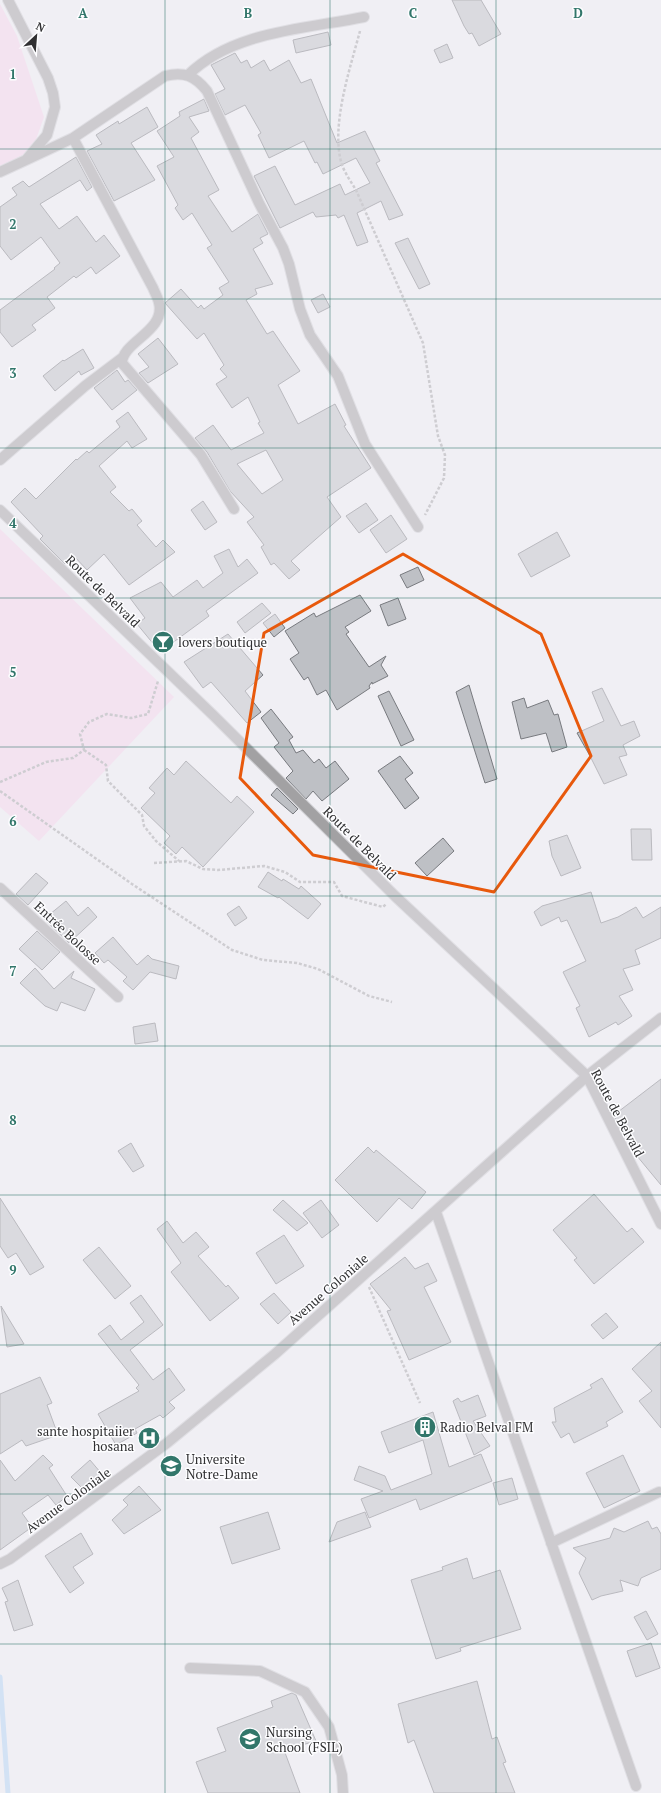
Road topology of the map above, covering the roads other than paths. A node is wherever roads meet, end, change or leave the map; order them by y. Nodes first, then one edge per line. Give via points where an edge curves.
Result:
1 (8, 0) edge
2 (364, 17) road end
3 (188, 75) junction
4 (73, 138) junction
5 (26, 160) junction
6 (0, 172) edge
7 (122, 358) junction
8 (0, 460) edge
9 (234, 509) dead end
10 (0, 510) edge
11 (418, 527) road end
12 (0, 888) edge
13 (118, 997) dead end
14 (661, 1018) edge
15 (587, 1076) junction
16 (436, 1212) junction
17 (661, 1224) edge
18 (660, 1492) dead end
19 (550, 1543) junction
20 (0, 1564) edge
21 (190, 1668) dead end
22 (636, 1786) dead end
23 (343, 1793) edge

1 - 5 street via 48,78 55,108 47,135
2 - 3 street via 289,30 233,46 201,63
3 - 4 street via 165,76
3 - 11 street via 195,78 207,91 283,248 302,316 310,335 338,376 364,444
4 - 5 street
4 - 7 street via 153,288 159,304 158,316 148,333 127,350
5 - 6 street
7 - 8 street via 85,386
7 - 9 street via 128,372 201,455
10 - 15 street, Route de Belvald via 162,665 395,896
12 - 13 street, Entrée Bolosse
14 - 15 street, Avenue Coloniale
15 - 16 street, Avenue Coloniale
15 - 17 street, Route de Belvald
16 - 19 street
16 - 20 street, Avenue Coloniale via 275,1354 167,1443
18 - 19 street
19 - 22 street
21 - 23 street via 260,1671 305,1692 329,1728 342,1775

